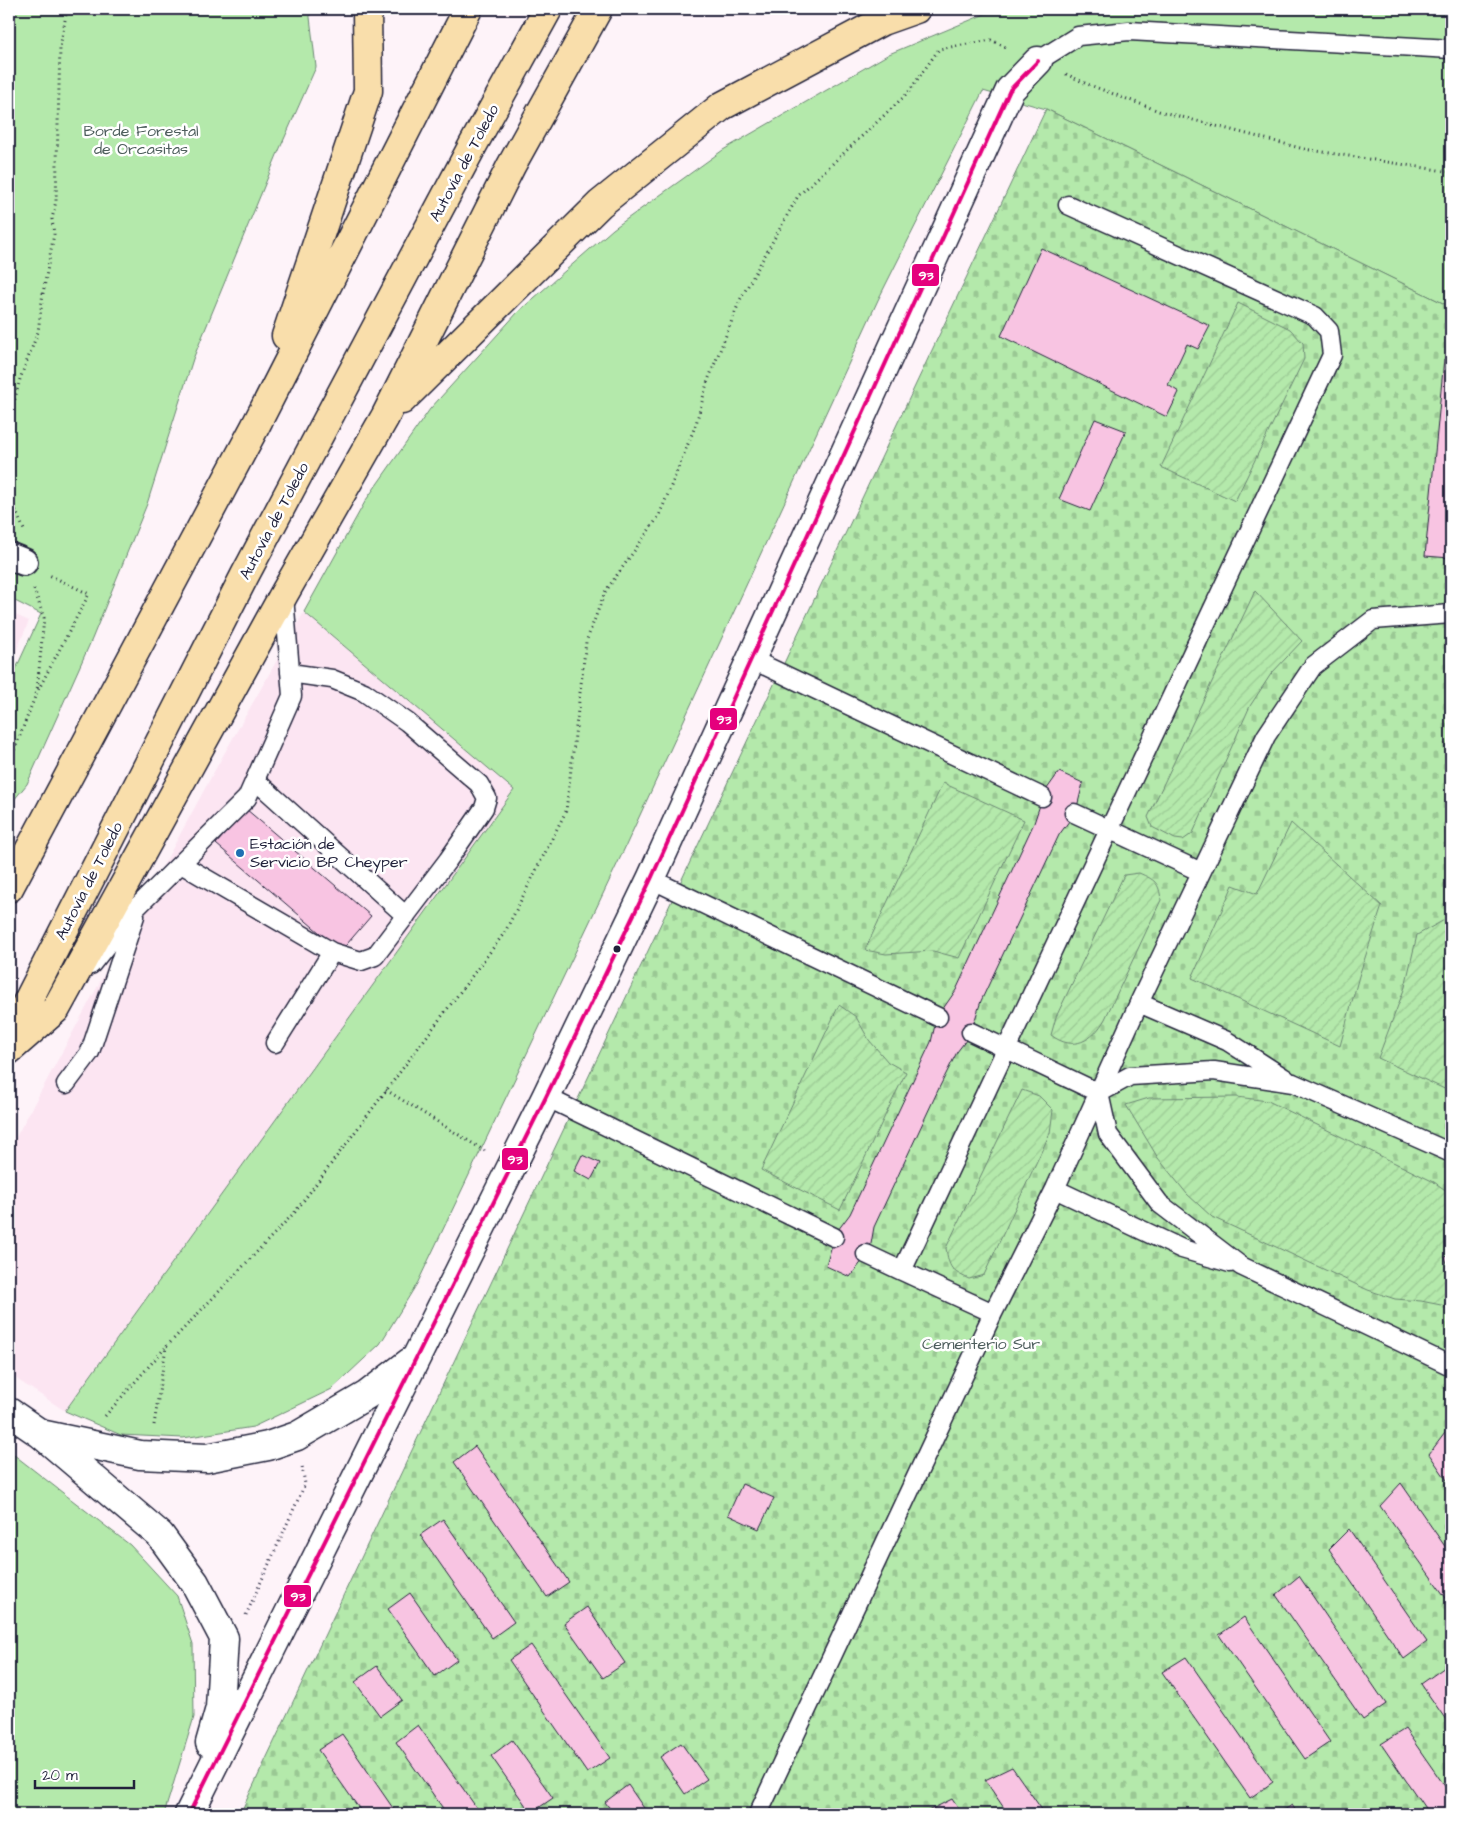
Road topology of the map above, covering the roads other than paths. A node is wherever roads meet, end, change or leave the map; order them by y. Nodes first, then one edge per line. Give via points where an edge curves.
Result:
1 (367, 9) edge
2 (468, 9) edge
3 (548, 9) edge
4 (598, 9) edge
5 (916, 9) edge
6 (1451, 49) edge
7 (1038, 61) joint
8 (1068, 205) dead end
9 (385, 417) junction
10 (255, 427) junction
11 (284, 594) junction
12 (1451, 614) edge
13 (751, 659) junction
14 (290, 673) junction
15 (255, 780) junction
16 (1042, 797) dead end
17 (1074, 813) dead end
18 (1109, 829) junction
19 (181, 864) junction
20 (1201, 872) junction
21 (651, 879) junction
22 (9, 888) edge
23 (138, 906) junction
24 (406, 916) junction
25 (332, 952) junction
26 (1139, 1003) junction
27 (56, 1009) junction
28 (938, 1017) dead end
29 (971, 1032) dead end
30 (9, 1038) edge
31 (275, 1043) dead end
32 (1007, 1048) junction
33 (9, 1050) edge
34 (1293, 1083) junction
35 (66, 1084) dead end
36 (1099, 1093) junction
37 (546, 1097) junction
38 (1451, 1153) edge
39 (1056, 1189) junction
40 (834, 1237) dead end
41 (866, 1254) dead end
42 (1240, 1266) junction
43 (902, 1271) junction
44 (993, 1313) junction
45 (416, 1357) junction
46 (1451, 1366) edge
47 (9, 1412) edge
48 (42, 1434) junction
49 (192, 1808) edge
50 (758, 1814) edge

1 - 10 highway via 368,91
2 - 10 highway
3 - 30 highway, Autovía de Toledo via 245,575
4 - 9 highway via 512,166
5 - 9 highway via 882,21 722,106 600,204
6 - 7 lane via 1129,31 1078,36
7 - 13 street via 1010,90
8 - 18 lane via 1315,316 1330,331 1332,354
9 - 11 highway
10 - 22 highway
11 - 14 lane
11 - 27 highway
12 - 20 lane via 1373,620 1313,666 1266,736
13 - 16 lane
13 - 21 street
14 - 15 lane via 292,696
14 - 24 lane via 332,678 364,692 407,722 479,784 487,798 484,808
15 - 19 lane via 247,798
15 - 24 lane
17 - 18 lane
18 - 20 lane
18 - 32 lane
19 - 23 lane
19 - 25 lane
20 - 26 lane
21 - 28 lane
21 - 37 street
23 - 27 lane
23 - 35 lane via 90,1052
24 - 25 lane via 375,956 361,961
25 - 31 lane
26 - 34 lane via 1227,1042
26 - 36 lane
27 - 33 highway
29 - 32 lane
32 - 36 lane
32 - 43 lane
34 - 36 lane via 1214,1071 1130,1076
34 - 38 lane
36 - 39 lane
36 - 42 lane via 1108,1134 1160,1204
37 - 40 lane
37 - 45 street
39 - 42 lane via 1182,1249
39 - 44 lane
41 - 43 lane
42 - 46 lane
43 - 44 lane
44 - 50 lane
45 - 48 street via 367,1396 297,1436 268,1446 207,1458 140,1455
45 - 49 street
47 - 48 street
48 - 49 street via 160,1536 195,1582 224,1638 220,1708

